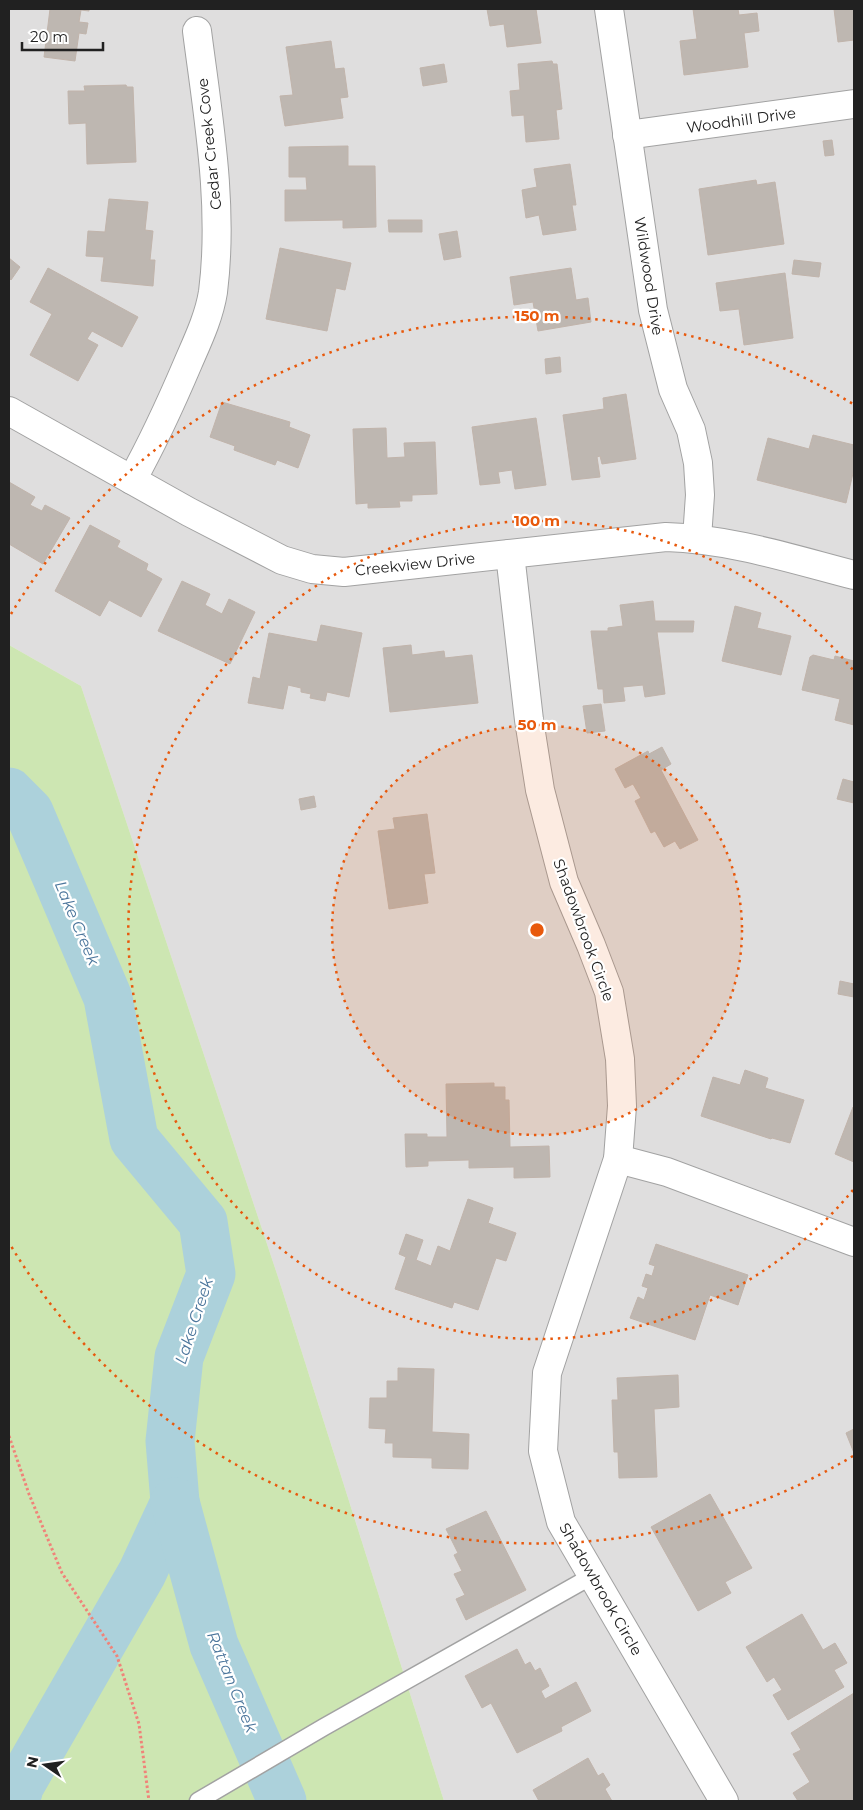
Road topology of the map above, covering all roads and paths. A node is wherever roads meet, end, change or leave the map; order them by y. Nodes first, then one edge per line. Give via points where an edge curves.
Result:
1 (610, 9) edge
2 (197, 31) dead end
3 (854, 104) edge
4 (627, 135) junction
5 (9, 411) edge
6 (132, 480) junction
7 (697, 538) junction
8 (510, 554) junction
9 (854, 575) edge
10 (618, 1159) junction
11 (854, 1242) edge
12 (9, 1436) edge
13 (592, 1576) junction
14 (149, 1801) edge
15 (198, 1801) edge
16 (724, 1801) edge

1 - 4 street, Wildwood Drive
2 - 6 street, Cedar Creek Cove via 214,160 217,209 213,292 200,335 159,431
3 - 4 street, Woodhill Drive
4 - 7 street, Wildwood Drive via 655,318 673,389 691,430 698,463
5 - 6 street, Creekview Drive
6 - 8 street, Creekview Drive via 282,560 312,569 344,572
7 - 8 street, Creekview Drive via 666,537
7 - 9 street, Creekview Drive via 732,543
8 - 10 street, Shadowbrook Circle via 540,790 564,882 609,992 620,1059 622,1106
10 - 11 street via 667,1172
10 - 13 street, Shadowbrook Circle via 547,1373 543,1451 561,1522
12 - 14 path via 62,1572 117,1656 139,1724
13 - 15 lane
13 - 16 street, Shadowbrook Circle

